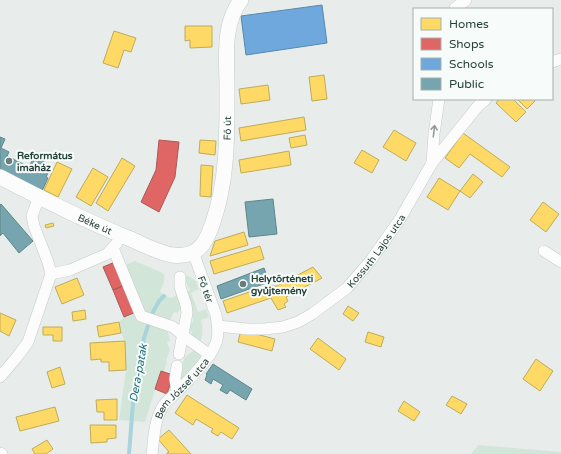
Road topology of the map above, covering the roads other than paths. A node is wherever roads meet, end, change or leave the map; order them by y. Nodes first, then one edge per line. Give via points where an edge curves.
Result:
1 (241, 0) edge
2 (466, 0) edge
3 (456, 6) edge
4 (439, 100) edge
5 (485, 100) edge
6 (432, 163) junction
7 (0, 177) edge
8 (39, 197) junction
9 (124, 236) junction
10 (544, 250) dead end
11 (110, 251) junction
12 (194, 252) junction
13 (561, 262) edge
14 (51, 274) junction
15 (180, 277) dead end
16 (218, 326) junction
17 (182, 335) junction
18 (179, 354) dead end
19 (210, 355) junction
20 (177, 366) dead end
21 (0, 377) edge
22 (177, 392) junction
23 (152, 454) edge

1 - 12 main road, Fő út via 230,21 227,41 227,140 224,179 211,227 202,246
2 - 3 street
6 -> 4 street
5 - 6 street, Kossuth Lajos utca
6 - 16 street, Kossuth Lajos utca via 400,219 371,260 347,288 329,302 298,322 283,327 247,329
7 - 8 main road, Béke út
8 - 9 main road, Béke út
8 - 14 street via 32,216
9 - 11 street
9 - 12 main road, Béke út via 174,256
10 - 13 street
11 - 14 street via 70,270
11 - 17 street via 141,316 173,327
12 - 16 street, Fő tér
14 - 21 street via 28,342
15 - 17 street via 180,287 187,308
16 - 19 street, Bem József utca via 217,342
17 - 18 street
17 - 19 street
19 - 22 street, Bem József utca
20 - 22 street
22 - 23 street, Bem József utca via 164,405 158,417

